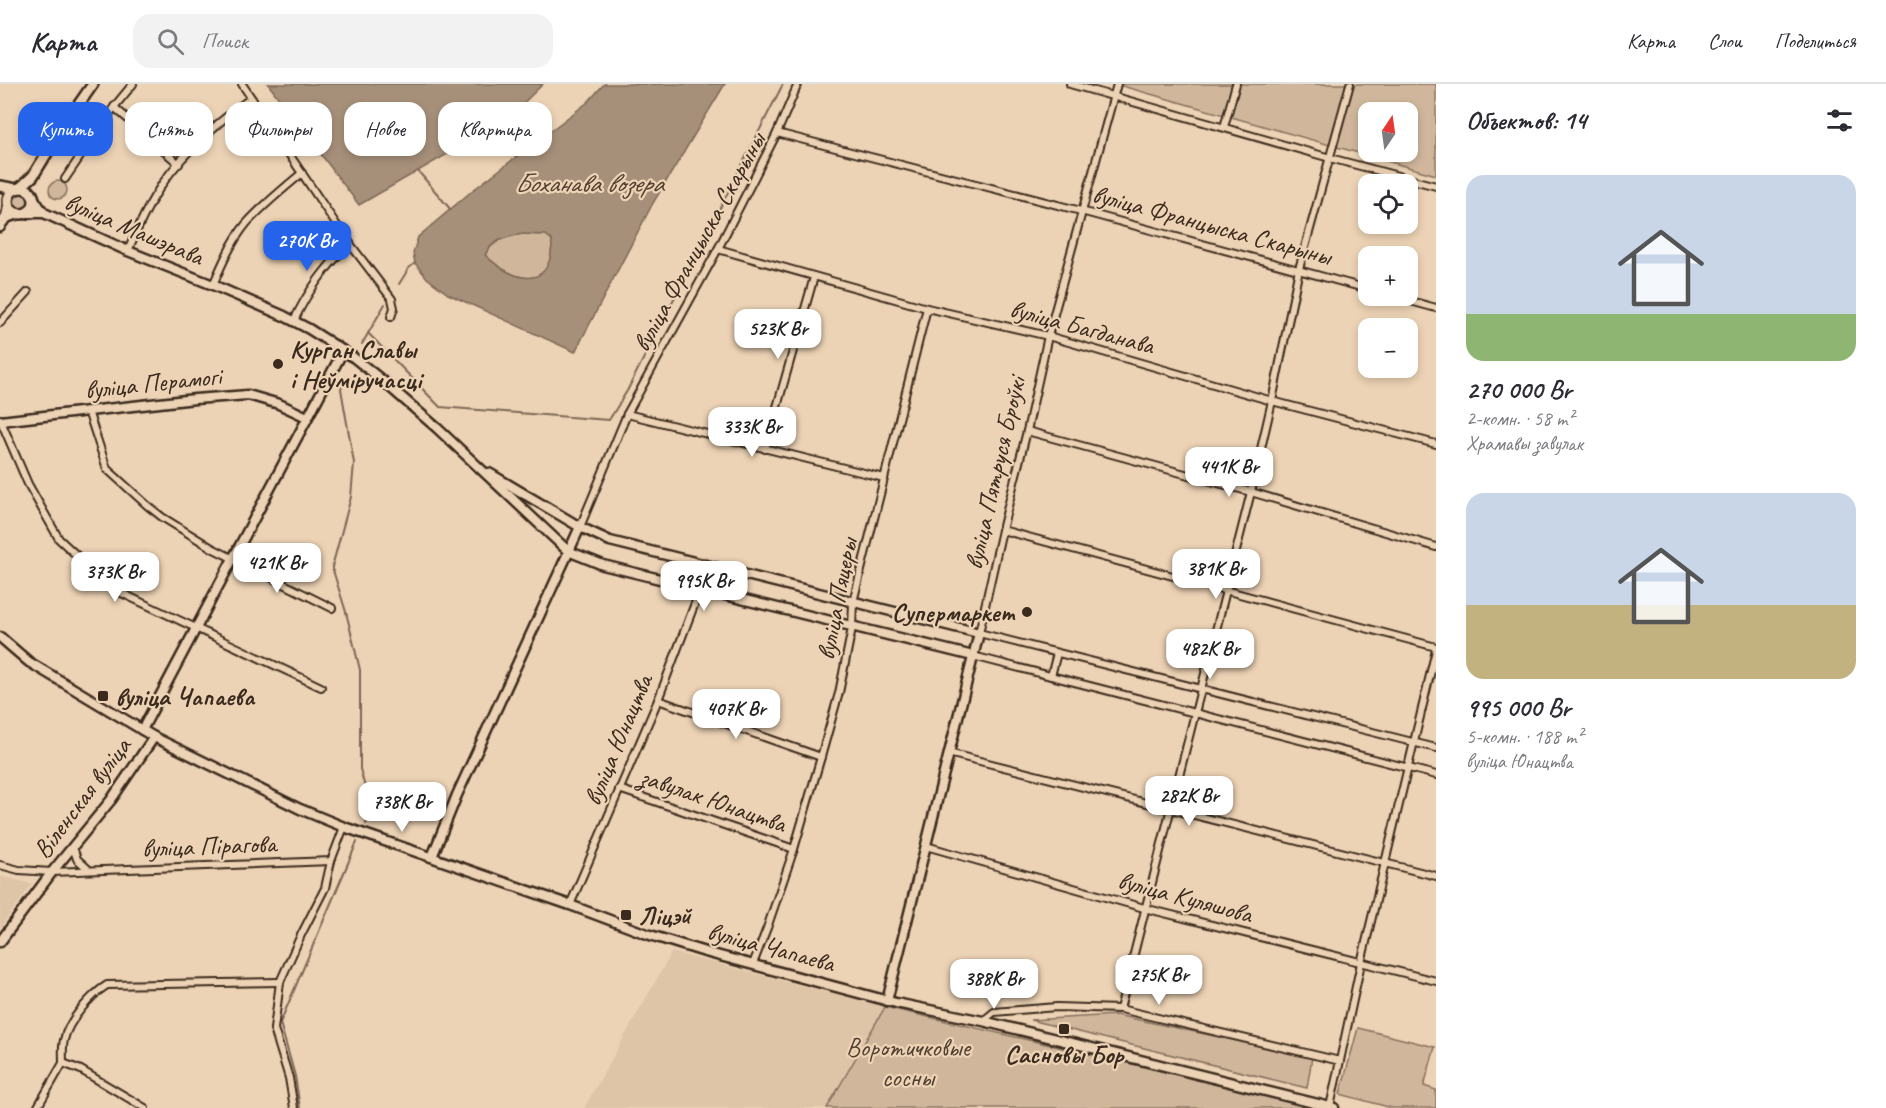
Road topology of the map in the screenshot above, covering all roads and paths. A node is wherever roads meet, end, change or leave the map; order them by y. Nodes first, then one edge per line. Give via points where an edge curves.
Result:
1 (93, 84) edge
2 (133, 84) edge
3 (242, 84) edge
4 (798, 84) edge
5 (1070, 84) edge
6 (1117, 84) edge
7 (1236, 84) edge
8 (1350, 84) edge
9 (1113, 96) junction
10 (251, 98) junction
11 (114, 107) junction
12 (1224, 128) junction
13 (777, 133) junction
14 (1330, 158) junction
15 (179, 164) junction
16 (302, 173) junction
17 (33, 176) junction
18 (65, 179) dead end
19 (0, 186) edge
20 (1436, 186) edge
21 (18, 188) junction
22 (0, 195) edge
23 (34, 197) junction
24 (8, 204) junction
25 (1081, 211) junction
26 (44, 213) junction
27 (23, 214) junction
28 (2, 224) edge
29 (350, 243) junction
30 (718, 249) junction
31 (128, 251) junction
32 (1299, 269) junction
33 (814, 277) junction
34 (213, 285) junction
35 (1358, 286) edge
36 (28, 292) dead end
37 (1418, 303) edge
38 (927, 308) junction
39 (1436, 308) edge
40 (391, 317) dead end
41 (294, 321) junction
42 (0, 323) edge
43 (1048, 336) junction
44 (343, 351) junction
45 (1272, 401) junction
46 (88, 411) junction
47 (627, 414) junction
48 (307, 417) junction
49 (0, 420) edge
50 (1027, 431) junction
51 (1436, 444) edge
52 (765, 449) junction
53 (473, 464) junction
54 (884, 478) junction
55 (1251, 492) junction
56 (580, 527) junction
57 (1002, 530) junction
58 (1436, 547) edge
59 (568, 551) junction
60 (232, 558) junction
61 (700, 590) junction
62 (1225, 591) junction
63 (853, 602) junction
64 (332, 608) dead end
65 (852, 627) junction
66 (195, 629) junction
67 (979, 633) junction
68 (0, 637) edge
69 (1436, 648) edge
70 (1057, 653) junction
71 (973, 656) junction
72 (1051, 676) junction
73 (321, 687) dead end
74 (1200, 690) junction
75 (658, 700) junction
76 (1193, 713) junction
77 (142, 730) junction
78 (154, 737) junction
79 (1414, 743) junction
80 (1436, 748) edge
81 (948, 753) junction
82 (821, 757) junction
83 (1409, 768) junction
84 (1436, 775) edge
85 (619, 789) junction
86 (1169, 810) junction
87 (344, 827) junction
88 (926, 846) junction
89 (73, 847) junction
90 (794, 849) junction
91 (432, 856) junction
92 (332, 861) junction
93 (1386, 863) junction
94 (0, 865) edge
95 (88, 869) junction
96 (52, 872) junction
97 (1436, 876) edge
98 (570, 905) junction
99 (1144, 908) junction
100 (0, 942) edge
101 (1361, 963) junction
102 (753, 964) junction
103 (1436, 981) edge
104 (280, 982) junction
105 (887, 1001) junction
106 (1120, 1009) junction
107 (983, 1021) junction
108 (1340, 1061) junction
109 (63, 1063) junction
110 (37, 1108) edge
111 (145, 1108) edge
112 (294, 1108) edge
113 (1332, 1108) edge

1 - 17 main road
2 - 11 street
3 - 10 street
4 - 13 street
5 - 9 street
6 - 9 street, вуліца Пятруся Броўкі
7 - 12 street
8 - 14 street
9 - 12 street
9 - 25 street, вуліца Пятруся Броўкі
10 - 15 street via 198,142
10 - 16 street
11 - 15 street
11 - 18 street
12 - 14 street
13 - 25 street, вуліца Францыска Скарыны
13 - 30 street, вуліца Францыска Скарыны
14 - 20 street
14 - 32 street
15 - 31 street via 155,195
16 - 29 street
16 - 34 street via 245,225
17 - 21 main road
17 - 23 main road
19 - 21 main road
21 - 23 main road via 27,189
21 - 24 main road via 11,192
22 - 24 main road
23 - 26 street, вуліца Машэрава
23 - 27 main road via 33,207
24 - 27 main road via 10,210
24 - 28 street
25 - 32 street, вуліца Францыска Скарыны
25 - 43 street, вуліца Пятруся Броўкі
26 - 27 street, вуліца Машэрава
26 - 31 street, вуліца Машэрава
27 - 28 street via 9,217
29 - 40 street via 392,299
29 - 41 street via 317,278
30 - 33 street, вуліца Багданава
30 - 47 street, вуліца Францыска Скарыны
31 - 34 street, вуліца Машэрава
32 - 35 street, вуліца Францыска Скарыны
32 - 45 street
33 - 38 street, вуліца Багданава
33 - 52 street
34 - 41 street, вуліца Машэрава
36 - 42 street
37 - 39 street
38 - 43 street, вуліца Багданава
38 - 54 street, вуліца Пяцеры
41 - 44 street, вуліца Машэрава
43 - 45 street, вуліца Багданава
43 - 50 street, вуліца Пятруся Броўкі
44 - 48 street
44 - 53 street, вуліца Машэрава via 383,381
45 - 51 street, вуліца Багданава
45 - 55 street
46 - 48 street, вуліца Перамогі via 248,395
46 - 49 street, вуліца Перамогі
46 - 60 street via 107,469 162,517
47 - 52 street
47 - 56 street, вуліца Францыска Скарыны
48 - 60 street
49 - 66 street via 27,484 59,539 114,589
50 - 55 street
50 - 57 street, вуліца Пятруся Броўкі
52 - 54 street
53 - 56 street, вуліца Машэрава
53 - 59 street, вуліца Машэрава
54 - 63 street, вуліца Пяцеры
55 - 58 street
55 - 62 street
56 - 59 street, вуліца Францыска Скарыны
56 - 63 street, вуліца Машэрава via 610,541
57 - 62 street
57 - 67 street, вуліца Пятруся Броўкі
59 - 61 street, вуліца Машэрава via 603,565
59 - 91 street, вуліца Францыска Скарыны
60 - 64 street
60 - 66 street
61 - 65 street, вуліца Машэрава
61 - 75 street, вуліца Юнацтва
62 - 69 street
62 - 74 street
63 - 65 street, вуліца Пяцеры
63 - 67 street, вуліца Машэрава
65 - 71 street, вуліца Машэрава
65 - 82 street, вуліца Пяцеры
66 - 73 street
66 - 77 street
67 - 70 street, вуліца Машэрава
67 - 71 street, вуліца Пятруся Броўкі
68 - 77 street, вуліца Чапаева via 29,662
69 - 79 street
70 - 72 street
70 - 74 street, вуліца Машэрава
71 - 72 street, вуліца Машэрава
71 - 81 street, вуліца Пятруся Броўкі
72 - 76 street, вуліца Машэрава
74 - 76 street
74 - 79 street, вуліца Машэрава
75 - 82 street
75 - 85 street, вуліца Юнацтва
76 - 83 street, вуліца Машэрава
76 - 86 street
77 - 78 street, вуліца Чапаева
78 - 87 street, вуліца Чапаева
78 - 89 street, Віленская вуліца
79 - 80 street, вуліца Машэрава
79 - 83 street
81 - 86 street
81 - 88 street, вуліца Пятруся Броўкі
82 - 90 street, вуліца Пяцеры
83 - 84 street, вуліца Машэрава
83 - 93 street
85 - 90 street, завулак Юнацтва
85 - 98 street, вуліца Юнацтва
86 - 93 street
86 - 99 street
87 - 91 street, вуліца Чапаева
87 - 92 street
88 - 99 street, вуліца Куляшова
88 - 105 street, вуліца Пятруся Броўкі
89 - 95 street via 76,859
89 - 96 street, Віленская вуліца
90 - 102 street, вуліца Пяцеры
91 - 98 street, вуліца Чапаева
92 - 95 street, вуліца Пірагова
92 - 104 street via 325,888
93 - 97 street
93 - 101 street
94 - 96 street, вуліца Пірагова
95 - 96 street, вуліца Пірагова
96 - 100 street, Віленская вуліца
98 - 102 street, вуліца Чапаева via 647,934
99 - 101 street, вуліца Куляшова
99 - 106 street
101 - 103 street, вуліца Куляшова
101 - 108 street
102 - 105 street, вуліца Чапаева
104 - 109 street via 107,985 90,998 67,1030
104 - 112 street via 273,1029
105 - 107 street, вуліца Чапаева
106 - 107 street via 1057,1006 994,1012
106 - 108 street
107 - 113 street, вуліца Чапаева
108 - 113 street
109 - 110 street
109 - 111 street

